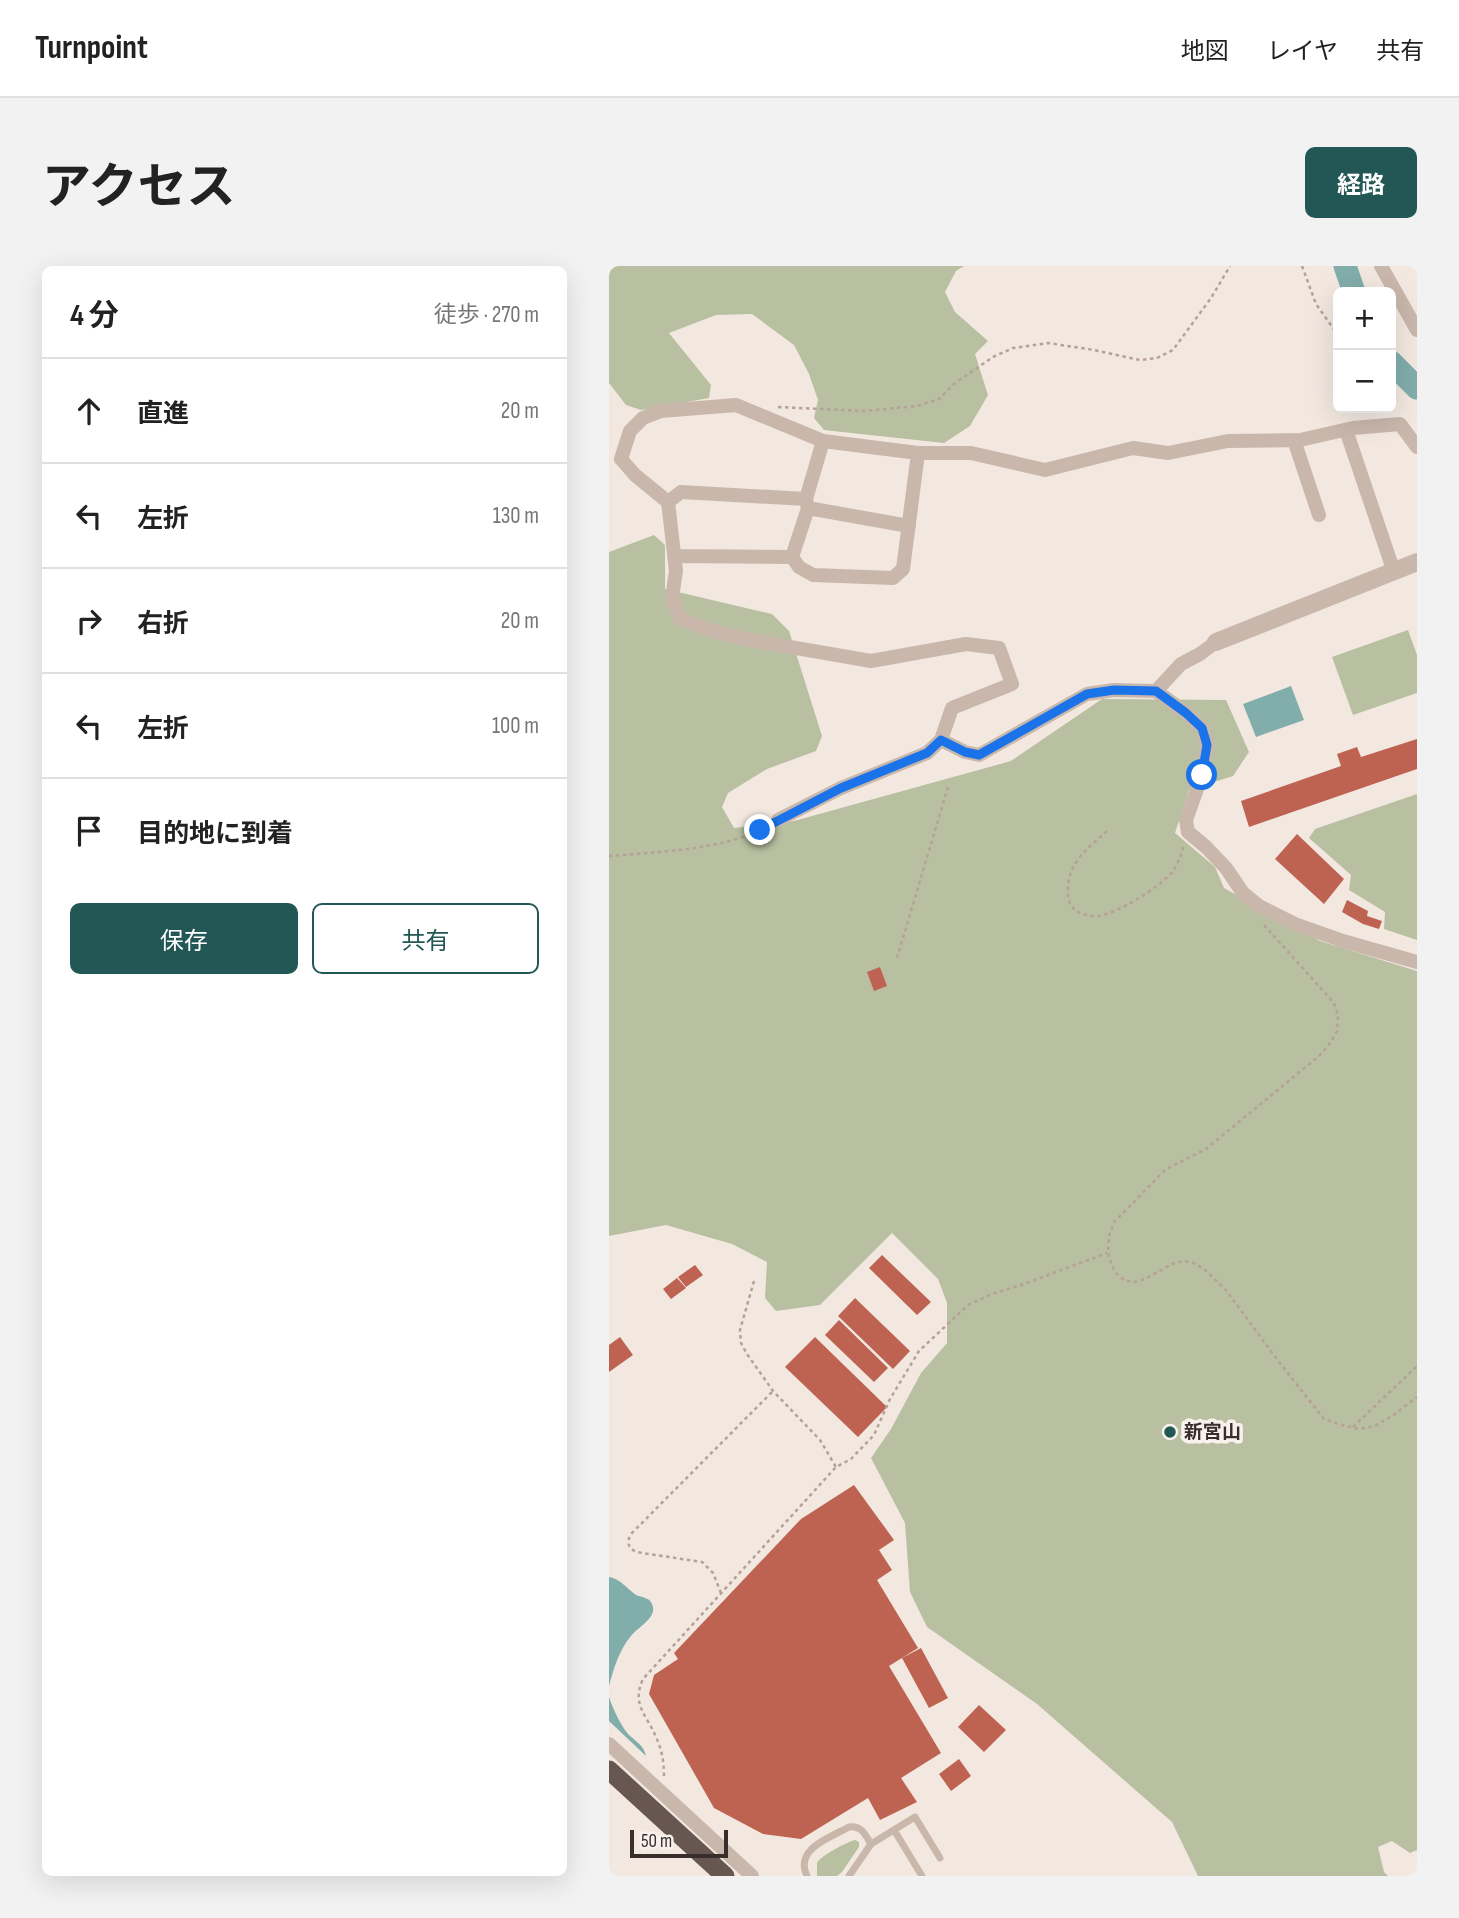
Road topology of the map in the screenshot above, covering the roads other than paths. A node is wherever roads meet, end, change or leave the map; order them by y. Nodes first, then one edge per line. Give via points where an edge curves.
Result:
1 (1381, 266) edge
2 (1417, 330) edge
3 (1346, 430) junction
4 (1294, 440) junction
5 (823, 441) junction
6 (609, 447) edge
7 (1417, 447) edge
8 (918, 453) junction
9 (621, 459) junction
10 (669, 502) junction
11 (807, 503) junction
12 (1319, 514) dead end
13 (909, 526) junction
14 (674, 556) junction
15 (792, 557) junction
16 (1417, 562) edge
17 (1394, 572) junction
18 (1216, 642) joint
19 (1156, 691) junction
20 (941, 740) junction
21 (778, 820) road end
22 (1417, 962) edge
23 (609, 1744) edge
24 (609, 1770) edge
25 (609, 1780) edge
26 (894, 1830) junction
27 (871, 1844) junction
28 (940, 1858) dead end
29 (713, 1876) edge
30 (725, 1876) edge
31 (752, 1876) edge
32 (807, 1876) edge
33 (849, 1876) edge
34 (922, 1876) edge

1 - 2 street
3 - 4 street
3 - 7 street via 1400,424
3 - 17 street
4 - 8 street via 1228,441 1168,453 1133,448 1045,470 971,453
4 - 12 street
5 - 8 street
5 - 9 street via 736,405 661,411 643,418 631,431
5 - 11 street
6 - 9 street
8 - 13 street
9 - 10 street
10 - 11 street via 681,492
10 - 14 street
11 - 13 street
11 - 15 street
13 - 15 street via 903,569 893,578 813,575
14 - 15 street
14 - 20 street via 672,598 680,619 716,632 871,661 966,644 999,648 1012,684 952,708
16 - 17 street
17 - 18 street
18 - 19 street via 1181,664
19 - 20 street via 1087,694 979,755
19 - 22 street via 1202,728 1207,745 1187,820 1188,832 1226,868 1243,893 1295,923
20 - 21 street via 927,753
23 - 31 street
24 - 30 highway
25 - 29 highway
26 - 27 lane
26 - 28 lane via 915,1816
26 - 34 lane
27 - 32 lane via 859,1827 849,1827 806,1854 803,1868
27 - 33 lane

